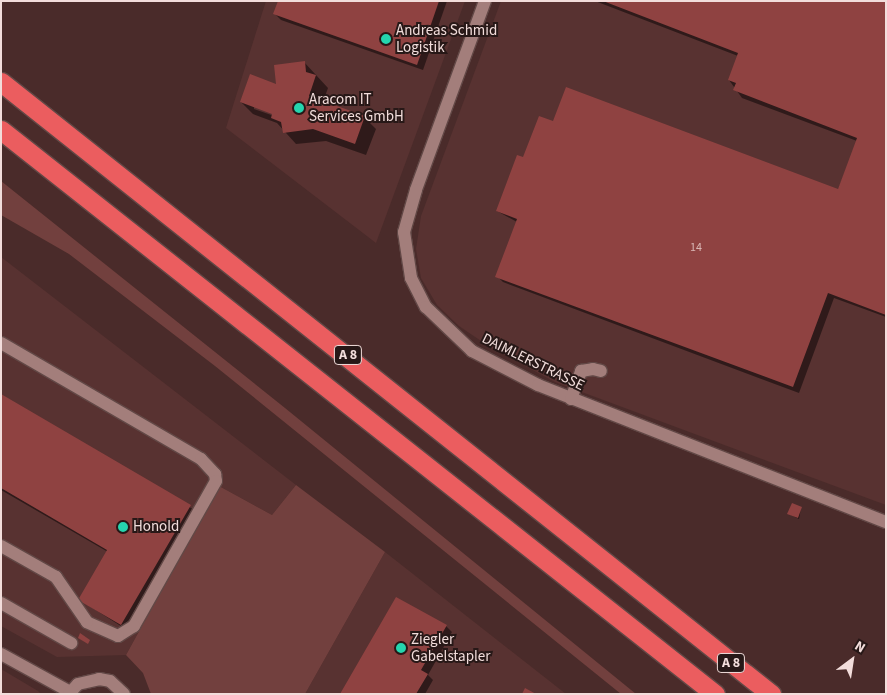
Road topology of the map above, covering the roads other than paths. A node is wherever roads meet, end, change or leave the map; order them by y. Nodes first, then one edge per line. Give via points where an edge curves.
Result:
1 (485, 1) edge
2 (1, 82) edge
3 (1, 130) edge
4 (1, 343) edge
5 (601, 372) dead end
6 (571, 399) junction
7 (886, 522) edge
8 (1, 546) edge
9 (1, 603) edge
10 (70, 643) dead end
11 (1, 654) edge
12 (70, 693) edge
13 (124, 694) edge
14 (715, 694) edge
15 (771, 694) edge

1 - 6 street, DAIMLERSTRASSE via 408,218 404,232 407,263 426,307 454,337 503,368
2 - 15 highway, A 8
3 - 14 highway, A 8
4 - 8 street via 201,459 216,474 216,480 134,626 118,636 87,622 56,577
5 - 6 street via 593,369 581,371
6 - 7 street, DAIMLERSTRASSE
9 - 10 street
11 - 12 street
12 - 13 street via 78,684 99,679 110,681

